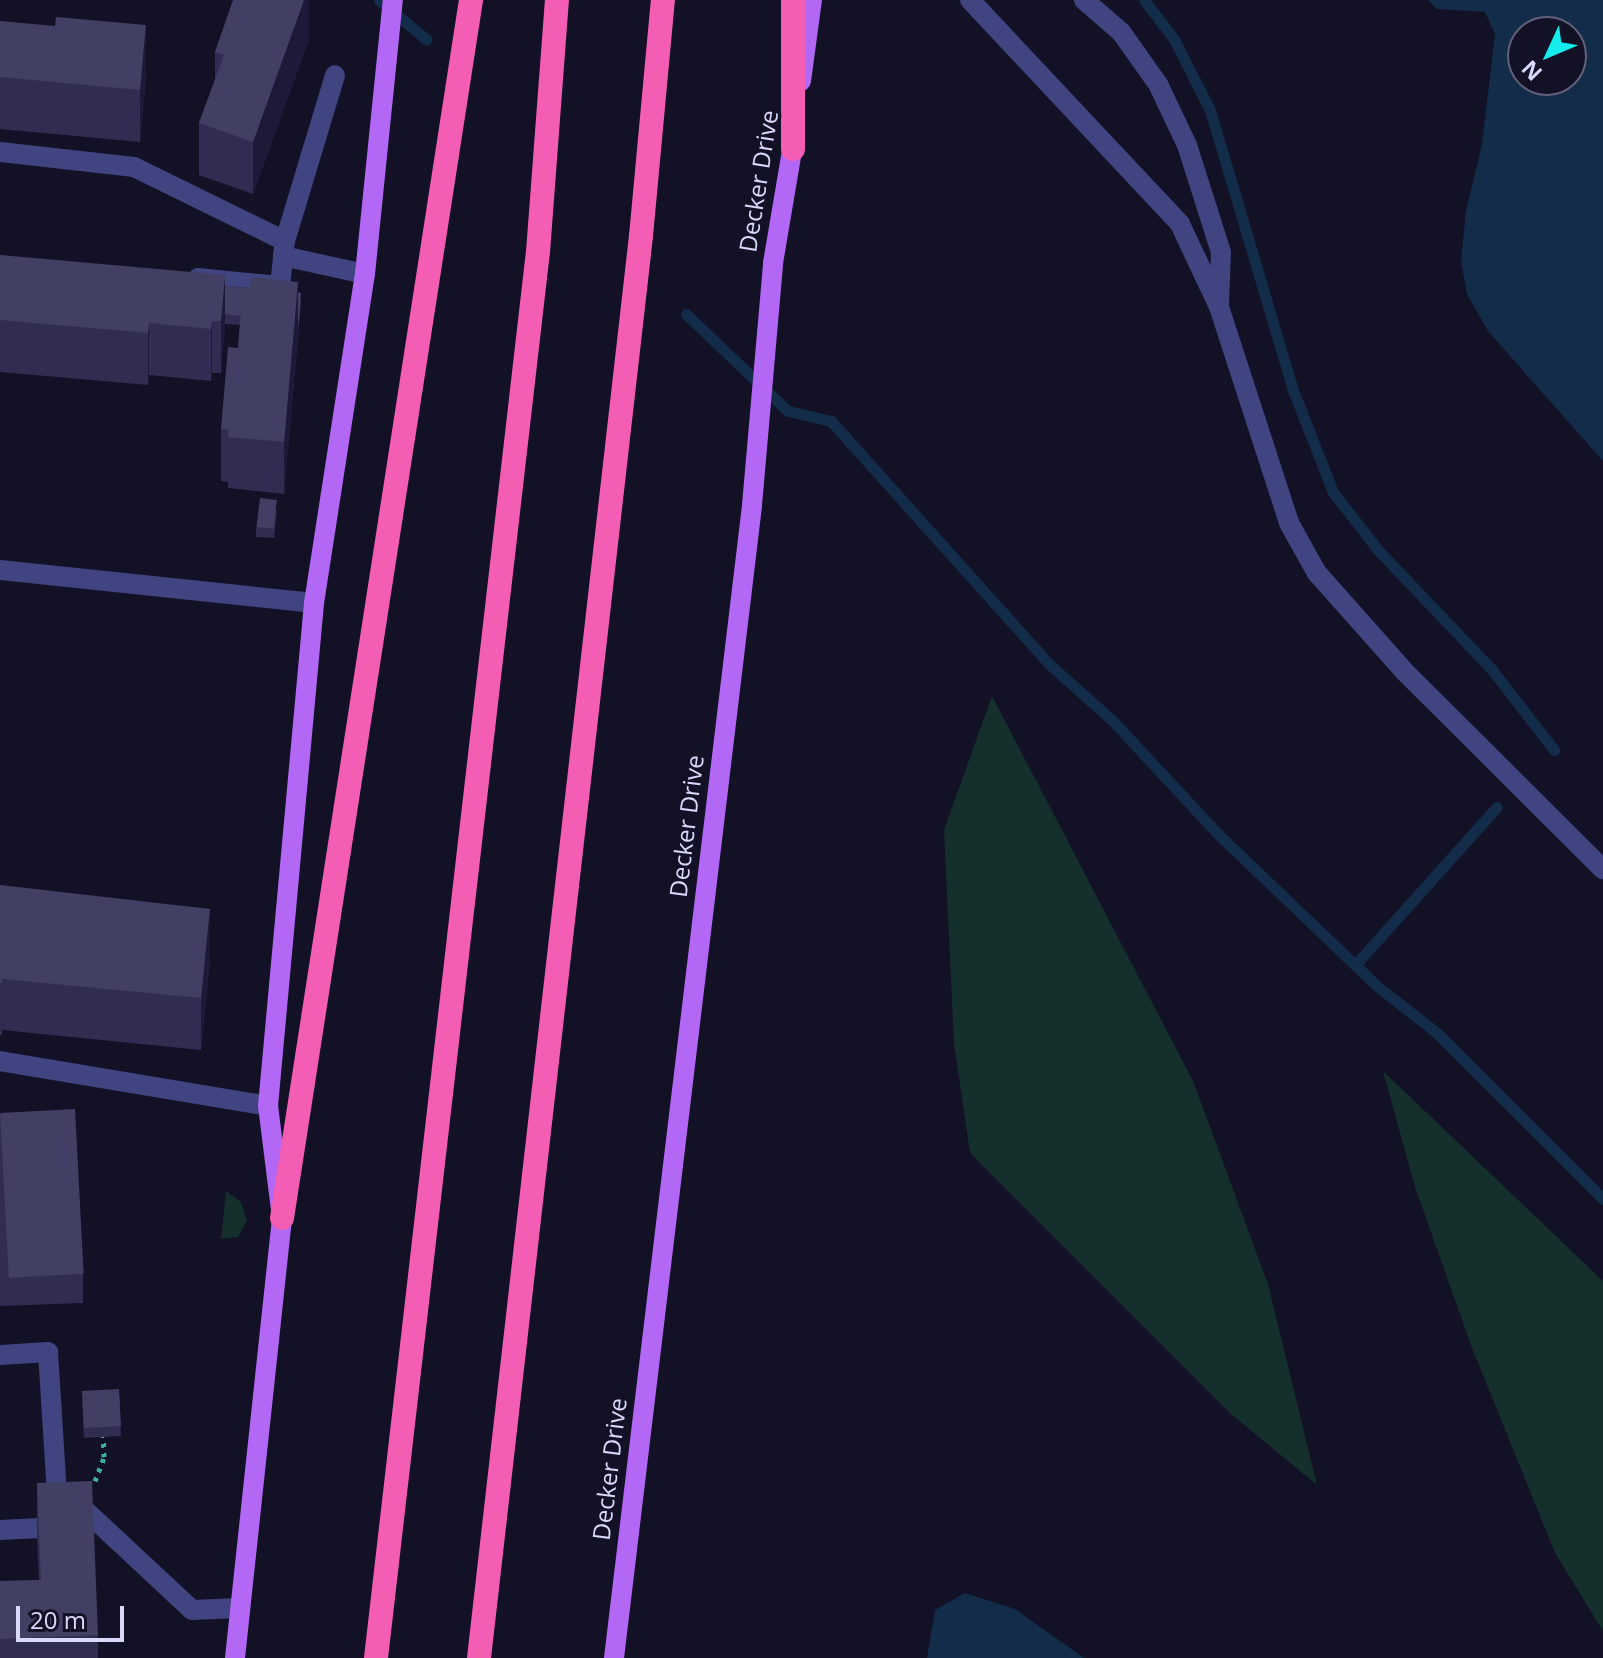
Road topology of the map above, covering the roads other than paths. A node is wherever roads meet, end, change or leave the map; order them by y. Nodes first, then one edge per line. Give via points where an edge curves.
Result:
1 (393, 0) edge
2 (471, 0) edge
3 (557, 0) edge
4 (663, 0) edge
5 (793, 0) edge
6 (812, 0) edge
7 (970, 0) edge
8 (1084, 0) edge
9 (335, 75) dead end
10 (793, 149) junction
11 (0, 152) edge
12 (284, 248) junction
13 (365, 274) junction
14 (173, 275) edge
15 (1219, 307) junction
16 (0, 570) edge
17 (314, 603) junction
18 (1603, 869) edge
19 (0, 1061) edge
20 (268, 1106) junction
21 (282, 1218) junction
22 (0, 1355) edge
23 (67, 1498) junction
24 (0, 1530) edge
25 (239, 1608) junction
26 (235, 1658) edge
27 (376, 1658) edge
28 (479, 1658) edge
29 (614, 1658) edge

1 - 13 main road
2 - 21 highway
3 - 27 highway via 538,252
4 - 28 highway via 641,236
5 - 10 highway
6 - 10 main road, Decker Drive
7 - 15 lane via 1180,224
8 - 15 lane via 1121,32 1140,58 1187,145 1221,252
9 - 12 lane
10 - 29 main road, Decker Drive via 773,263 752,505
11 - 12 lane via 134,167
12 - 13 lane
12 - 14 lane via 280,286
13 - 17 main road
15 - 18 lane via 1289,523 1317,573 1404,671
16 - 17 lane
17 - 20 main road
19 - 20 lane
20 - 21 main road
21 - 25 main road
22 - 23 lane via 48,1352
23 - 24 lane via 59,1527
23 - 25 lane via 192,1610
25 - 26 main road

